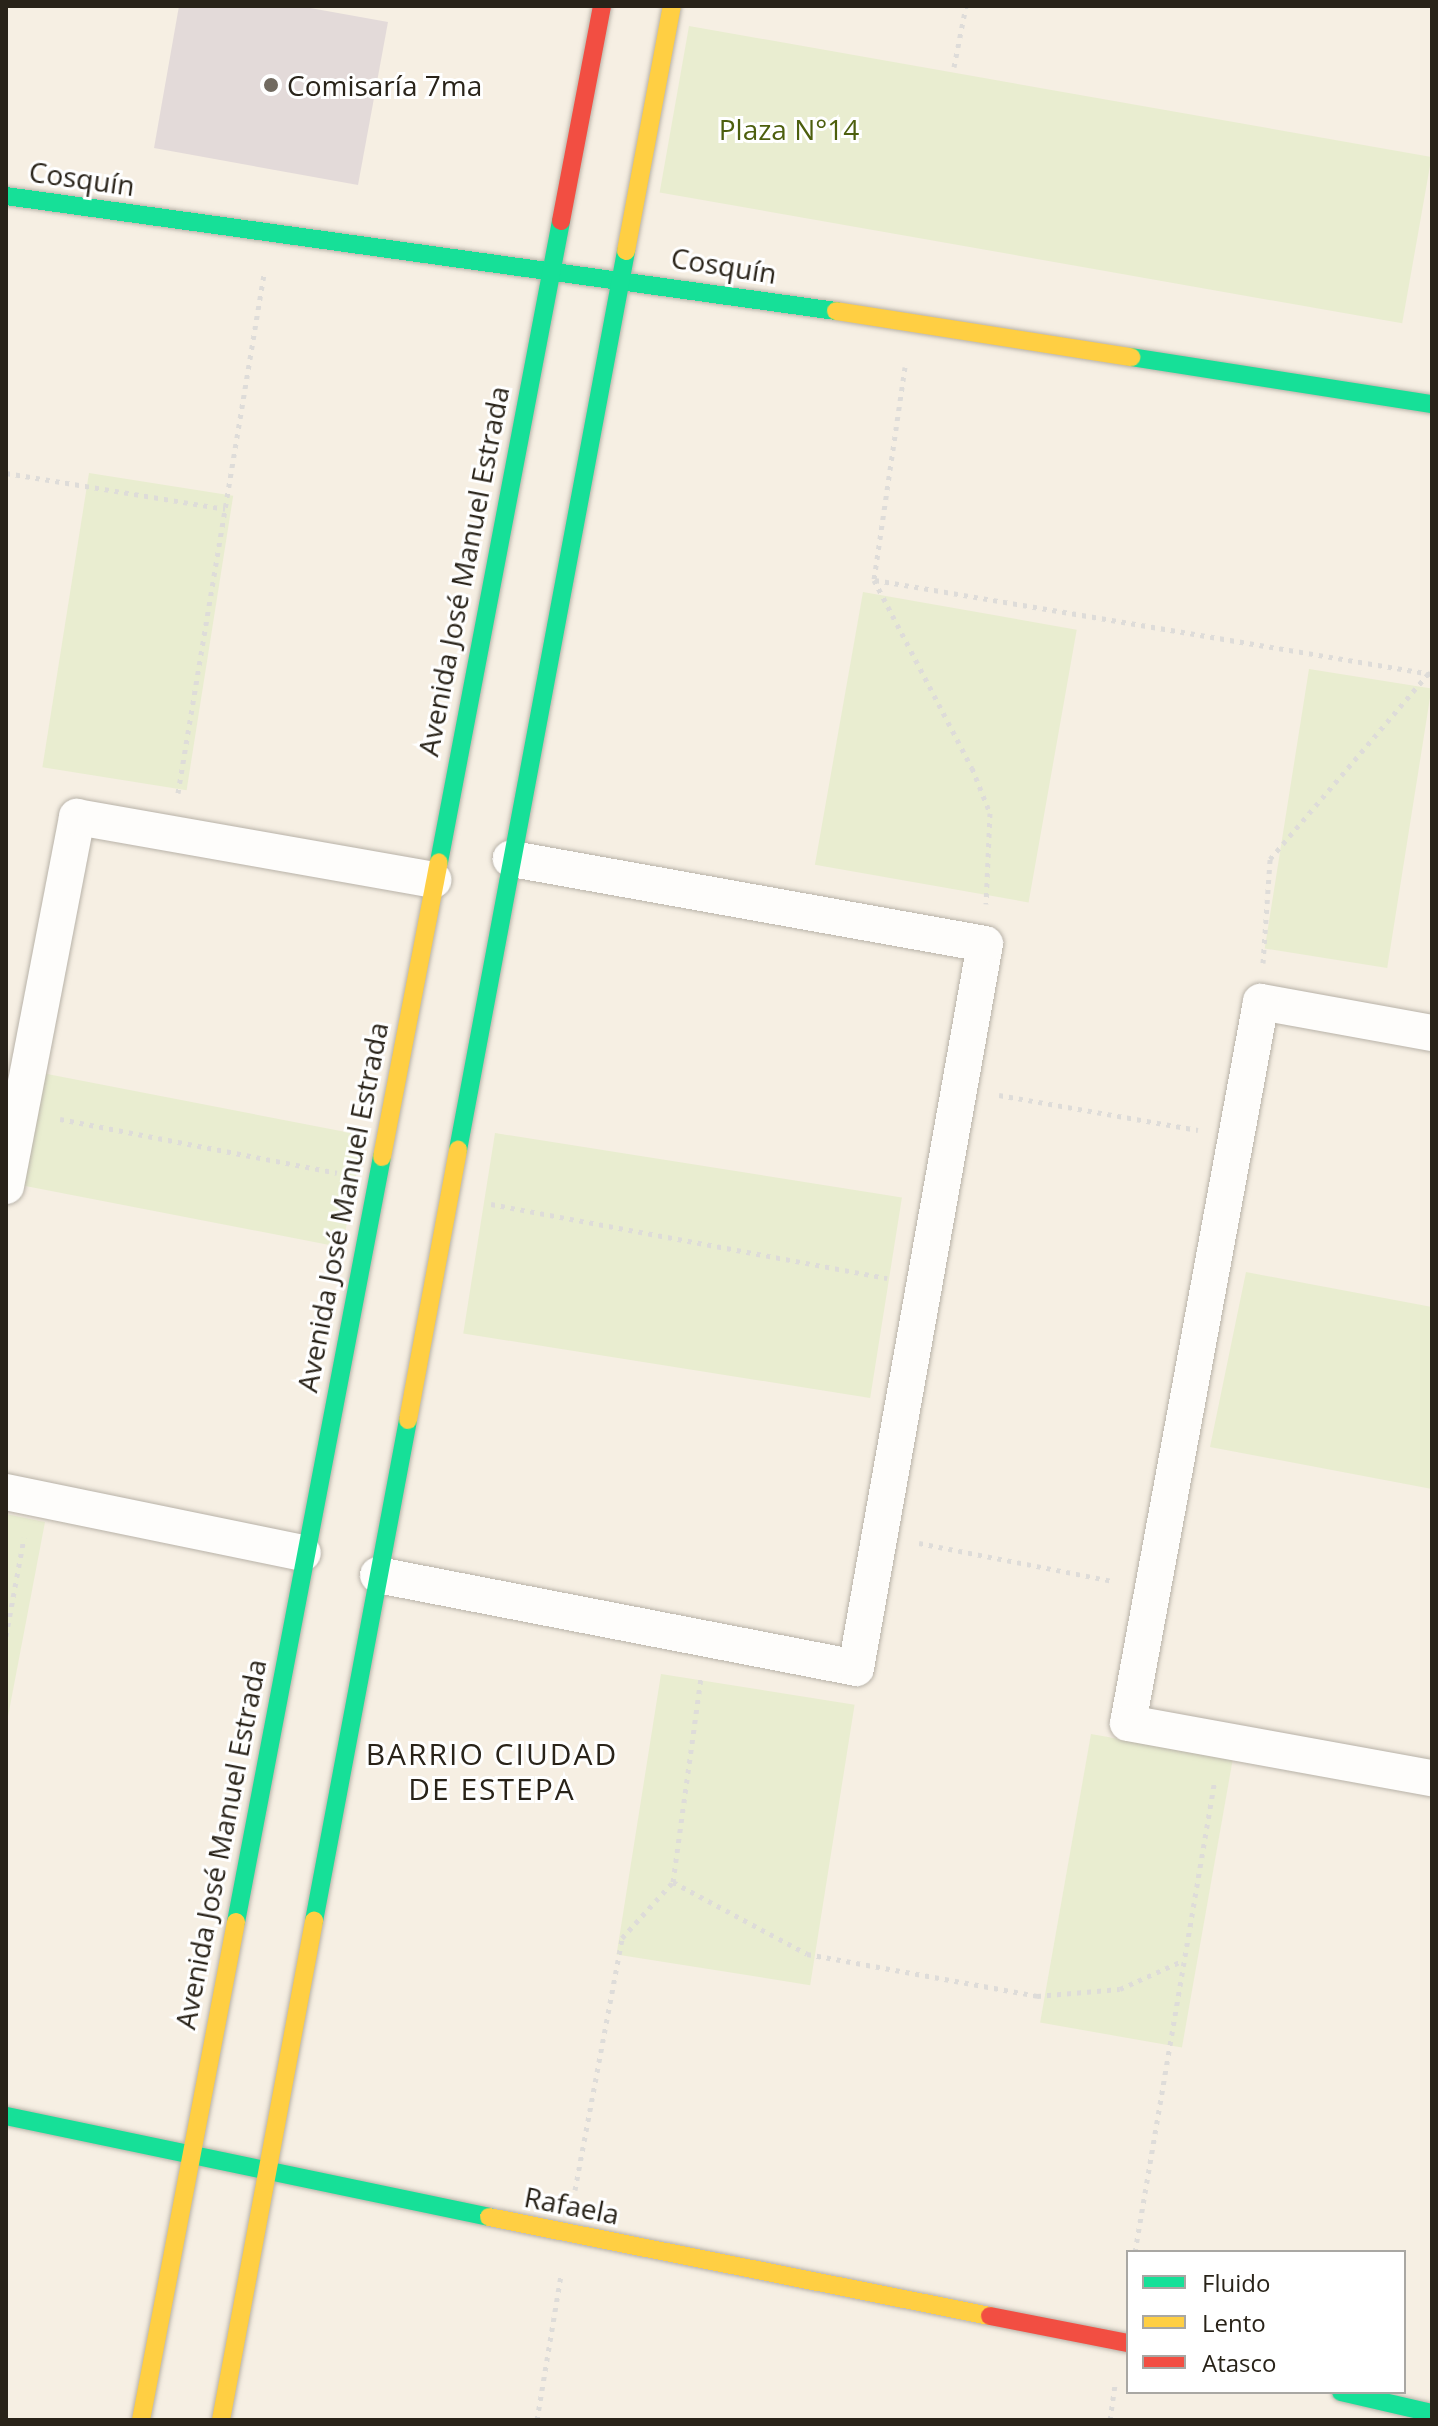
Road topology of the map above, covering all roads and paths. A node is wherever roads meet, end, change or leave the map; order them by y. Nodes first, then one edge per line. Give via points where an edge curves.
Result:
1 (602, 6) edge
2 (672, 6) edge
3 (966, 6) edge
4 (954, 67) dead end
5 (6, 196) edge
6 (271, 233) junction
7 (549, 271) junction
8 (624, 278) junction
9 (912, 323) junction
10 (1432, 404) edge
11 (6, 473) edge
12 (225, 509) junction
13 (874, 580) junction
14 (1432, 671) edge
15 (171, 834) junction
16 (511, 859) junction
17 (433, 880) junction
18 (985, 944) junction
19 (1261, 1002) junction
20 (1432, 1033) edge
21 (959, 1088) junction
22 (1235, 1136) junction
23 (6, 1186) edge
24 (19, 1495) edge
25 (878, 1535) junction
26 (303, 1553) junction
27 (378, 1575) junction
28 (1151, 1588) junction
29 (6, 1636) edge
30 (707, 1641) junction
31 (1222, 1740) junction
32 (1432, 1778) edge
33 (673, 1882) junction
34 (1182, 1961) junction
35 (6, 2116) edge
36 (188, 2158) junction
37 (266, 2172) junction
38 (567, 2233) junction
39 (1135, 2250) edge
40 (1126, 2343) edge
41 (1350, 2394) edge
42 (1432, 2413) edge
43 (141, 2420) edge
44 (221, 2420) edge
45 (537, 2420) edge

1 - 7 main road, Avenida José Manuel Estrada
2 - 8 main road
3 - 4 path
5 - 6 main road, Cosquín
6 - 7 main road, Cosquín
6 - 12 path
7 - 8 main road, Cosquín
7 - 17 main road, Avenida José Manuel Estrada
8 - 9 main road, Cosquín
8 - 16 main road
9 - 10 main road, Cosquín
9 - 13 path
11 - 12 path
12 - 15 path
13 - 14 path
13 - 18 path via 990,813
14 - 19 path via 1270,859
15 - 17 street
15 - 23 street via 77,817
16 - 18 street
16 - 27 main road
17 - 26 main road, Avenida José Manuel Estrada
18 - 21 street
19 - 20 street
19 - 22 street
21 - 22 path
21 - 25 street
22 - 28 street
24 - 26 street
24 - 29 path
25 - 28 path
25 - 30 street via 856,1668
26 - 36 main road, Avenida José Manuel Estrada
27 - 30 street
27 - 37 main road
28 - 31 street via 1128,1723
30 - 33 path
31 - 32 street
31 - 34 path
33 - 34 path via 807,1954 1037,1996 1120,1989
33 - 38 path via 622,1938
34 - 39 path
35 - 36 main road, Rafaela
36 - 37 main road, Rafaela
36 - 43 main road, Avenida José Manuel Estrada
37 - 38 main road, Rafaela
37 - 44 main road
38 - 40 main road, Rafaela
38 - 45 path
41 - 42 main road

